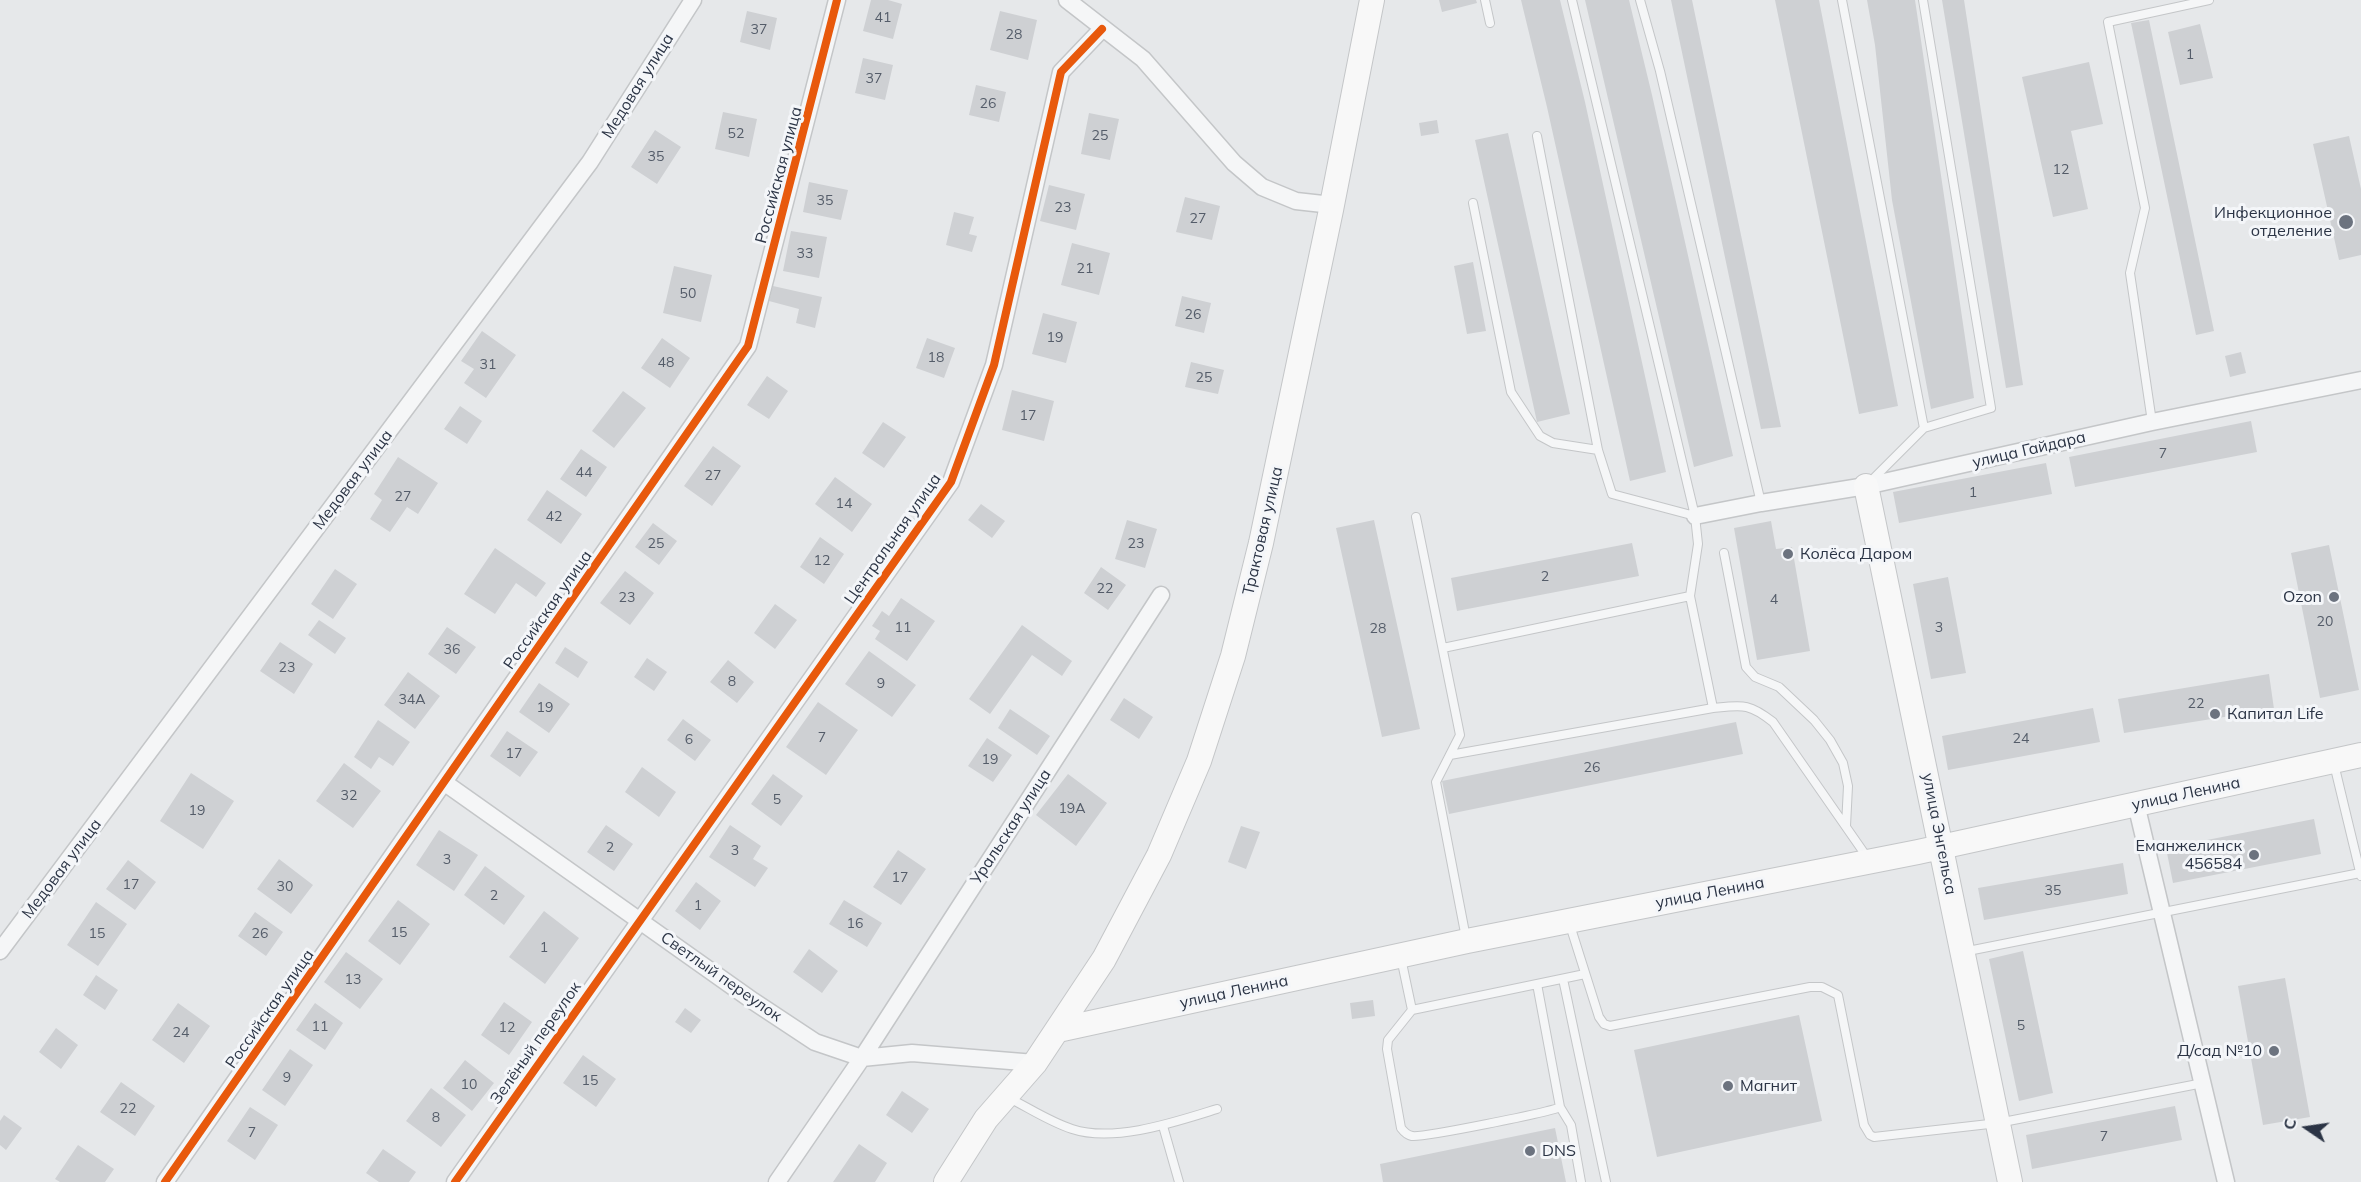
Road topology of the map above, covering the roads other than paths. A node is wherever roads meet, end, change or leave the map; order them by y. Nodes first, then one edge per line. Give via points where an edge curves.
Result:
1 (693, 0) edge
2 (837, 0) edge
3 (1067, 0) edge
4 (1372, 0) edge
5 (1485, 0) edge
6 (1572, 0) edge
7 (1640, 0) edge
8 (1842, 0) edge
9 (1923, 0) edge
10 (2209, 0) edge
11 (1490, 23) dead end
12 (1102, 29) junction
13 (1537, 136) dead end
14 (1473, 203) dead end
15 (1332, 205) junction
16 (2361, 380) edge
17 (2152, 422) junction
18 (1924, 428) junction
19 (1598, 450) junction
20 (1866, 486) junction
21 (1761, 503) junction
22 (1695, 516) junction
23 (1416, 517) dead end
24 (1724, 553) dead end
25 (1161, 595) dead end
26 (1690, 596) junction
27 (1443, 648) junction
28 (1713, 708) junction
29 (1450, 755) junction
30 (2361, 755) edge
31 (2333, 761) junction
32 (445, 783) junction
33 (2136, 804) junction
34 (1846, 826) junction
35 (1942, 846) junction
36 (1869, 860) junction
37 (2361, 875) edge
38 (2162, 912) junction
39 (639, 920) junction
40 (1568, 921) junction
41 (1467, 941) junction
42 (0, 951) edge
43 (1963, 952) junction
44 (1400, 956) junction
45 (1585, 974) junction
46 (1563, 979) junction
47 (1537, 984) junction
48 (1412, 1010) junction
49 (1058, 1030) junction
50 (862, 1058) junction
51 (1035, 1063) junction
52 (2203, 1083) junction
53 (1005, 1095) junction
54 (1560, 1107) junction
55 (1217, 1109) dead end
56 (1998, 1123) junction
57 (1163, 1126) junction
58 (165, 1182) edge
59 (455, 1182) edge
60 (777, 1182) edge
61 (946, 1182) edge
62 (1179, 1182) edge
63 (1581, 1182) edge
64 (1606, 1182) edge
65 (2010, 1182) edge
66 (2226, 1182) edge

1 - 42 street, Медовая улица via 590,162
2 - 32 street, Российская улица via 748,346
3 - 12 street
4 - 15 street, Трактовая улица
5 - 11 lane
6 - 22 lane
7 - 21 lane
8 - 18 lane
9 - 18 lane via 1991,408
10 - 17 lane via 2108,22 2145,208 2130,273
12 - 15 street via 1143,59 1234,163 1262,187 1296,201
12 - 39 street, Центральная улица via 1061,72 994,365 951,482
13 - 19 lane
14 - 19 lane via 1511,392 1540,436
15 - 49 street, Трактовая улица via 1261,543 1233,656 1199,761 1160,855 1104,959
16 - 17 street, улица Гайдара
17 - 20 street, улица Гайдара
18 - 20 lane
19 - 22 lane via 1612,494
20 - 21 street, улица Гайдара
20 - 35 street, улица Энгельса
21 - 22 street, улица Гайдара
22 - 26 lane via 1698,544
23 - 27 lane
24 - 34 lane via 1746,667 1755,677 1779,687 1830,740 1843,763 1848,786
25 - 50 street, Уральская улица
26 - 27 lane
26 - 28 lane
27 - 29 lane via 1460,735
28 - 29 lane
28 - 34 lane via 1756,708 1773,722
29 - 41 lane via 1436,782
30 - 31 street, улица Ленина
31 - 33 street, улица Ленина
31 - 37 lane
32 - 39 street, Светлый переулок
32 - 58 street, Российская улица
33 - 35 street, улица Ленина
33 - 38 street
34 - 36 lane
35 - 36 street, улица Ленина
35 - 43 street, улица Энгельса
36 - 40 street, улица Ленина
37 - 38 lane
38 - 43 lane
38 - 52 street
39 - 50 street, Светлый переулок via 815,1042
39 - 59 street, Зелёный переулок
40 - 41 street, улица Ленина
40 - 45 lane
41 - 44 street, улица Ленина
43 - 56 street, улица Энгельса
44 - 48 lane
44 - 49 street, улица Ленина
45 - 46 lane
45 - 56 lane via 1599,1017 1610,1026 1810,987 1830,990 1838,995 1864,1125 1870,1135
46 - 47 lane
46 - 64 lane
47 - 48 lane
47 - 54 lane
48 - 54 lane via 1388,1040 1387,1049 1405,1134 1414,1137
49 - 51 street, Трактовая улица
50 - 51 street, Светлый переулок via 912,1053
50 - 60 street, Уральская улица
51 - 53 street, Трактовая улица
52 - 56 lane
52 - 66 street
53 - 57 lane via 1071,1128 1097,1134
53 - 61 street, Трактовая улица
54 - 63 lane via 1570,1125
55 - 57 lane
56 - 65 street, улица Энгельса
57 - 62 lane

